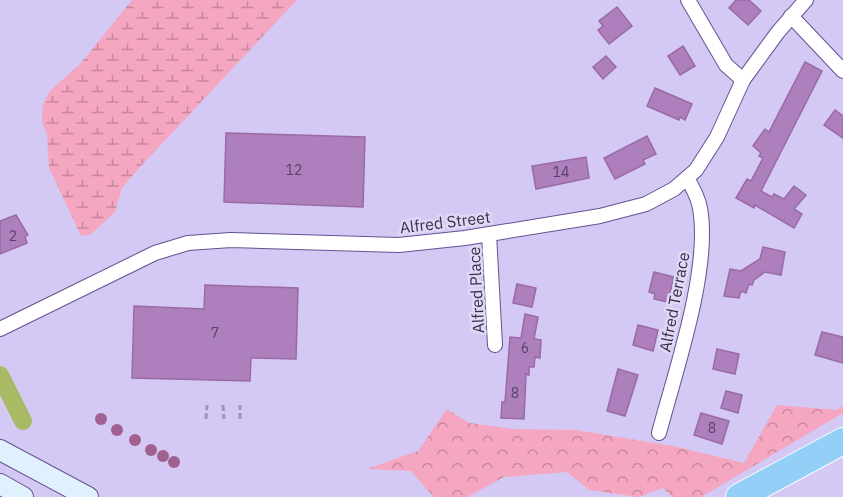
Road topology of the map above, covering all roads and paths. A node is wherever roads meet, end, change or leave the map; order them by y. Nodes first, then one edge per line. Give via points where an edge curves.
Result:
1 (688, 0) edge
2 (806, 0) edge
3 (791, 16) junction
4 (843, 72) edge
5 (743, 80) junction
6 (687, 178) junction
7 (489, 234) junction
8 (0, 329) edge
9 (495, 345) dead end
10 (207, 405) dead end
11 (223, 405) dead end
12 (240, 405) dead end
13 (206, 419) dead end
14 (224, 419) dead end
15 (240, 419) dead end
16 (659, 433) dead end
17 (843, 441) edge
18 (0, 450) edge
19 (0, 484) edge
20 (23, 497) edge
21 (88, 497) edge
22 (739, 497) edge

1 - 5 street via 726,65
2 - 3 street, Alfred Street
3 - 4 street
3 - 5 street, Alfred Street
5 - 6 street, Alfred Street via 708,153
6 - 7 street, Alfred Street via 665,195 628,210
6 - 16 street, Alfred Terrace via 700,206 701,250 684,341
7 - 8 street, Alfred Street via 399,245 231,240 188,243 155,253
7 - 9 street, Alfred Place
10 - 13 path
11 - 14 path
12 - 15 path
17 - 22 highway
18 - 21 main road
19 - 20 main road

